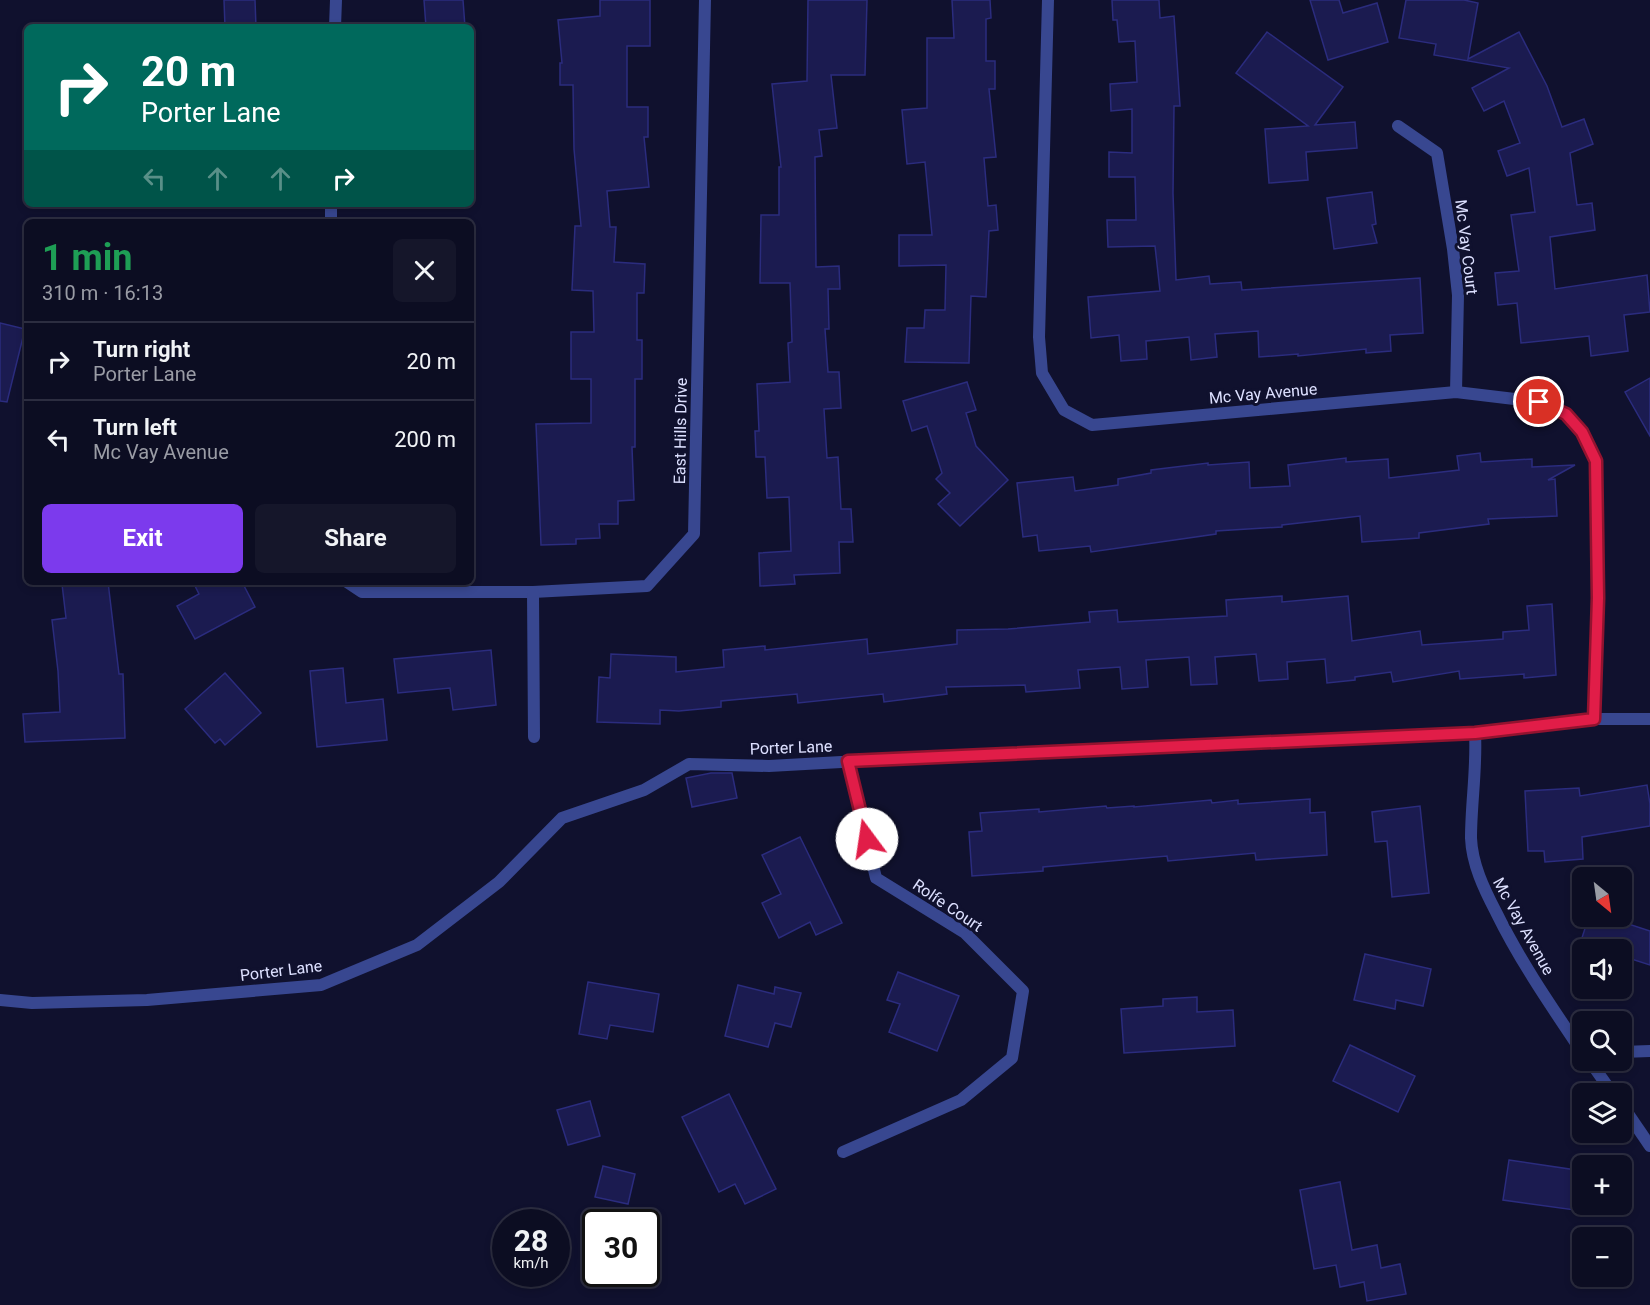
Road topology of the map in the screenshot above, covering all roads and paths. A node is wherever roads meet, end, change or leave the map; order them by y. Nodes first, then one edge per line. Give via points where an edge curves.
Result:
1 (336, 0) edge
2 (705, 0) edge
3 (1048, 0) edge
4 (335, 24) edge
5 (1398, 126) dead end
6 (1456, 392) junction
7 (352, 585) edge
8 (533, 592) junction
9 (1594, 719) junction
10 (1650, 719) edge
11 (1475, 733) junction
12 (534, 737) dead end
13 (848, 761) junction
14 (0, 1000) edge
15 (1572, 1037) edge
16 (1650, 1051) edge
17 (1632, 1052) edge
18 (1632, 1120) edge
19 (1650, 1146) edge
20 (843, 1152) dead end

1 - 4 street
2 - 8 street, East Hills Drive via 694,534 647,586
3 - 6 street, Mc Vay Avenue via 1039,337 1042,373 1064,410 1092,425
5 - 6 street, Mc Vay Court via 1437,153 1458,295
6 - 9 street, Mc Vay Avenue via 1539,402 1566,414 1582,432 1596,461 1598,598
7 - 8 street, East Hills Drive via 362,592
8 - 12 street
9 - 10 street, Porter Lane
9 - 11 street, Porter Lane
11 - 13 street, Porter Lane
11 - 15 street, Mc Vay Avenue via 1477,761 1471,840 1480,882 1510,941
13 - 14 street, Porter Lane via 769,766 689,764 644,790 562,819 500,882 417,945 321,985 147,1000
13 - 20 street, Rolfe Court via 876,878 965,933 1023,991 1012,1058 961,1100
16 - 17 street
18 - 19 street

